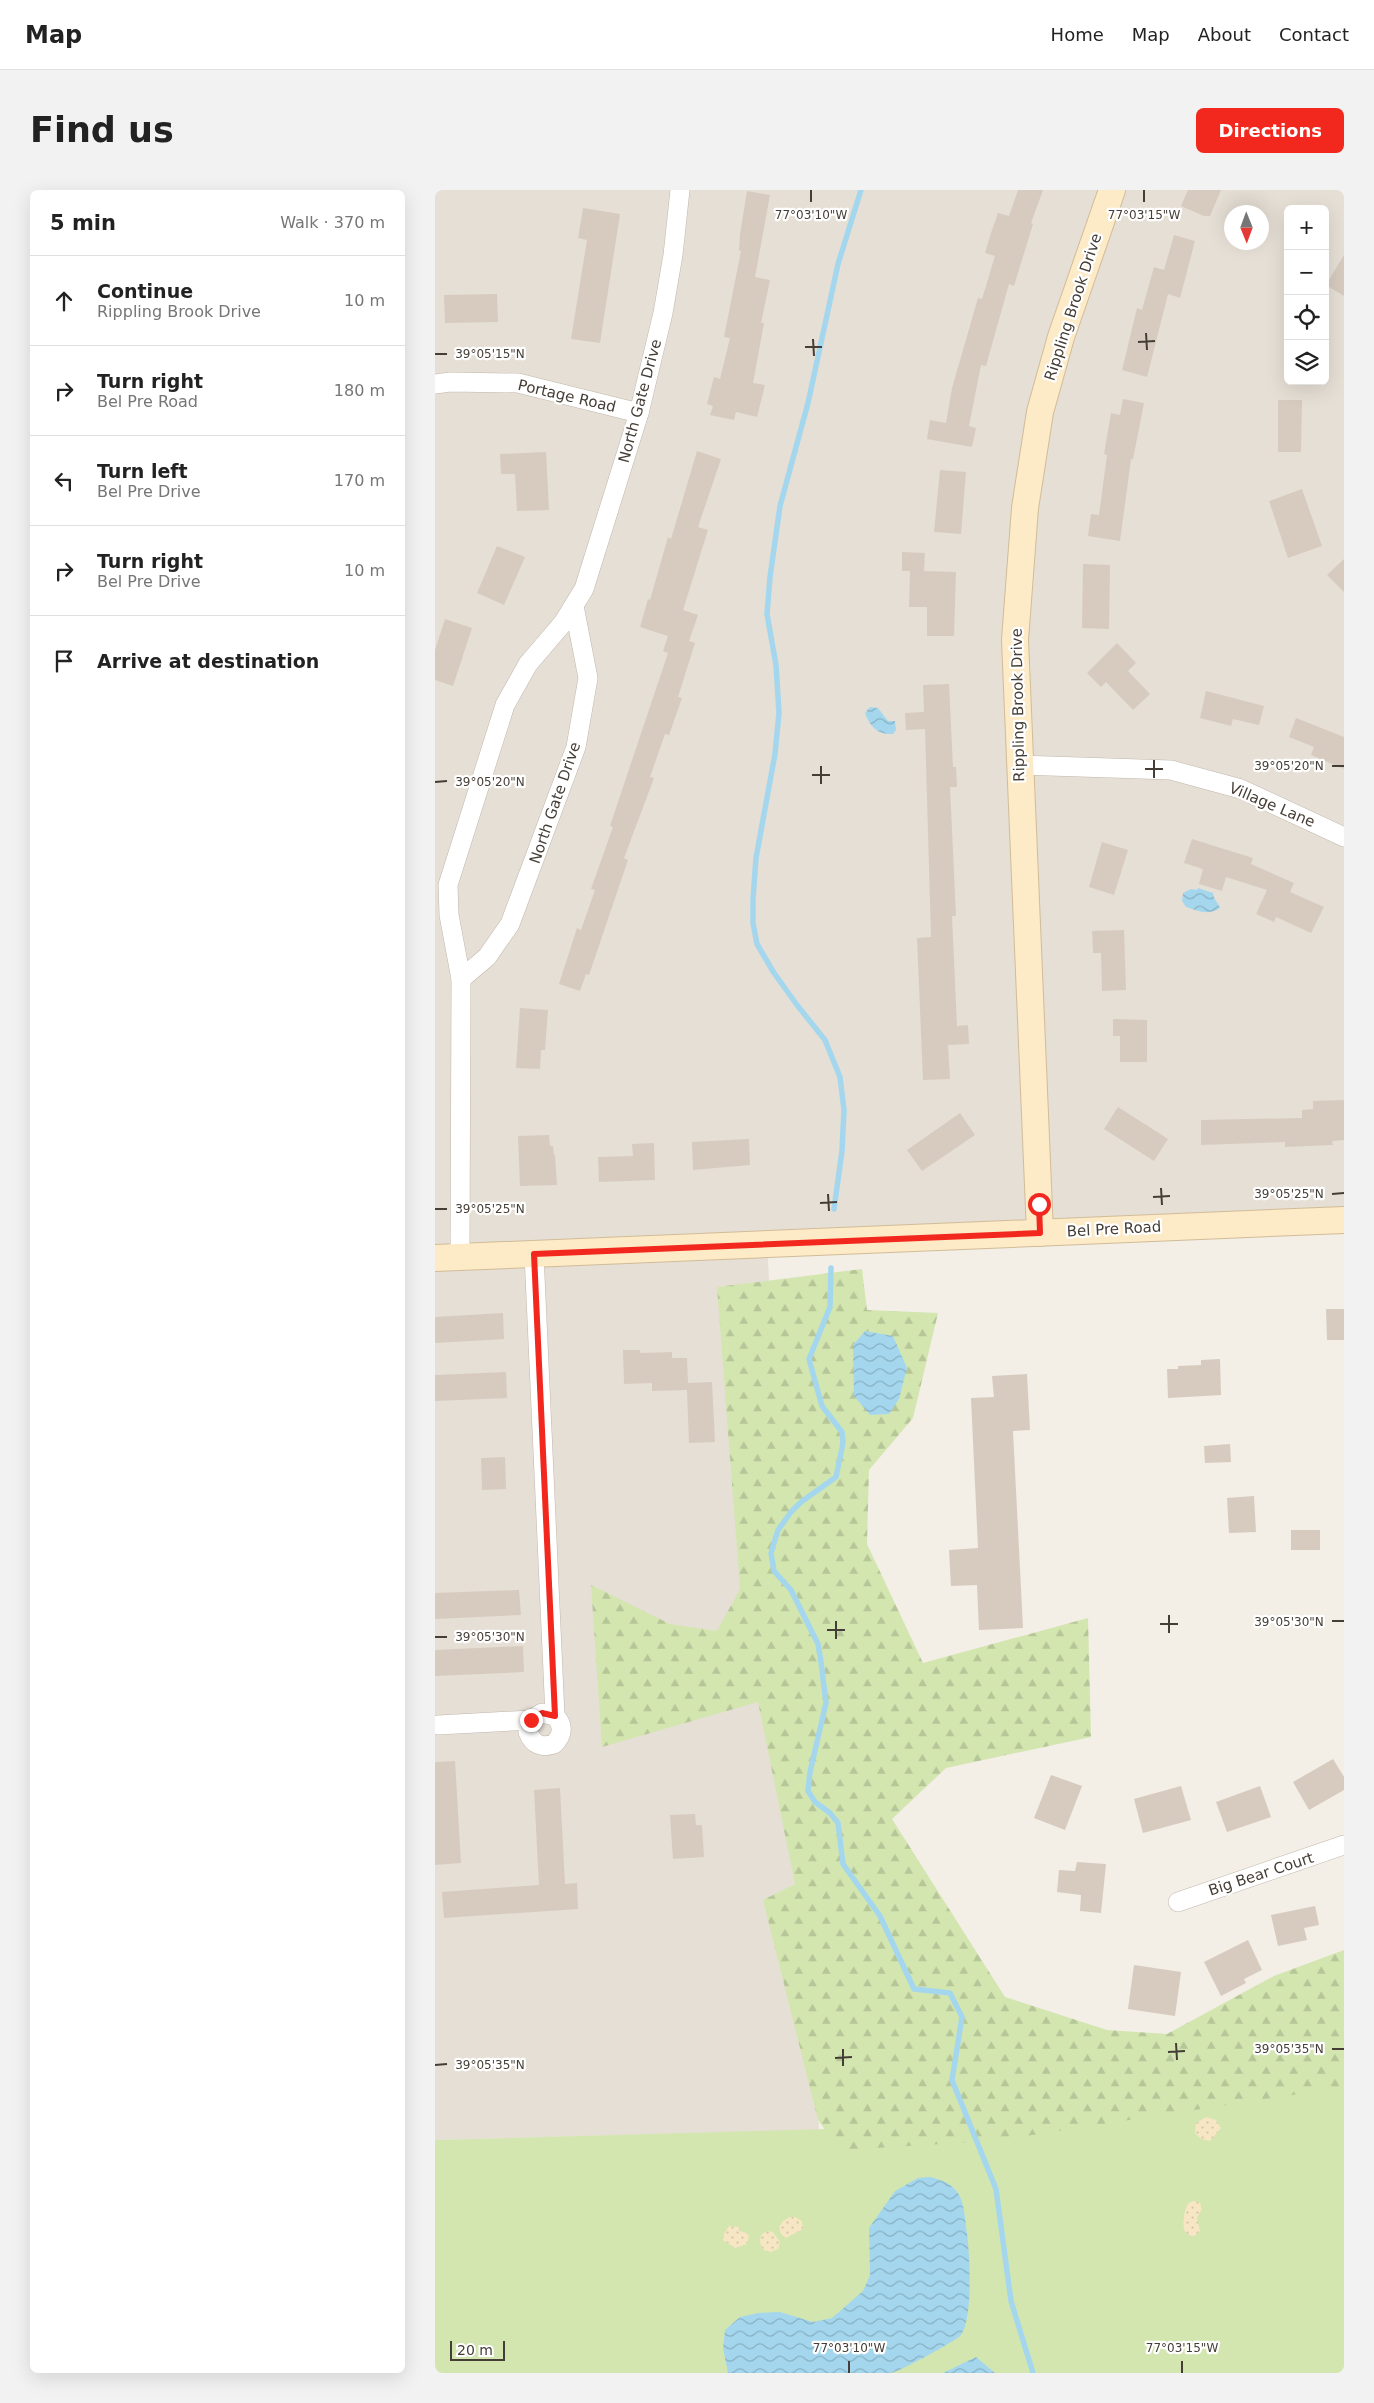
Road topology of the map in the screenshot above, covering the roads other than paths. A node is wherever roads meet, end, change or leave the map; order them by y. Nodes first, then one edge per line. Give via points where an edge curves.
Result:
1 (680, 190) edge
2 (1112, 190) edge
3 (435, 384) edge
4 (639, 413) junction
5 (574, 606) junction
6 (1019, 765) junction
7 (1344, 837) edge
8 (461, 978) junction
9 (1344, 1220) edge
10 (1040, 1233) junction
11 (534, 1254) junction
12 (447, 1257) edge
13 (555, 1716) junction
14 (531, 1720) junction
15 (438, 1725) dead end
16 (1344, 1845) edge
17 (1178, 1902) dead end

1 - 4 street, North Gate Drive via 663,313
2 - 6 street, Rippling Brook Drive via 1061,338 1040,412 1025,508 1015,640
3 - 4 street, Portage Road via 518,383
4 - 5 street, North Gate Drive via 584,589
5 - 8 street, North Gate Drive via 529,664 505,705 448,885 449,915
5 - 8 street, North Gate Drive via 588,678 576,747 510,924 487,956
6 - 7 street, Village Lane via 1171,770 1241,789
6 - 10 street, Rippling Brook Drive
8 - 12 street, North Gate Drive
9 - 10 street, Bel Pre Road
10 - 11 street, Bel Pre Road
11 - 12 street, Bel Pre Road
11 - 13 street
13 - 14 street via 542,1713
13 - 14 street via 561,1734 554,1744 548,1746 535,1743 530,1738
14 - 15 street
16 - 17 street, Big Bear Court

